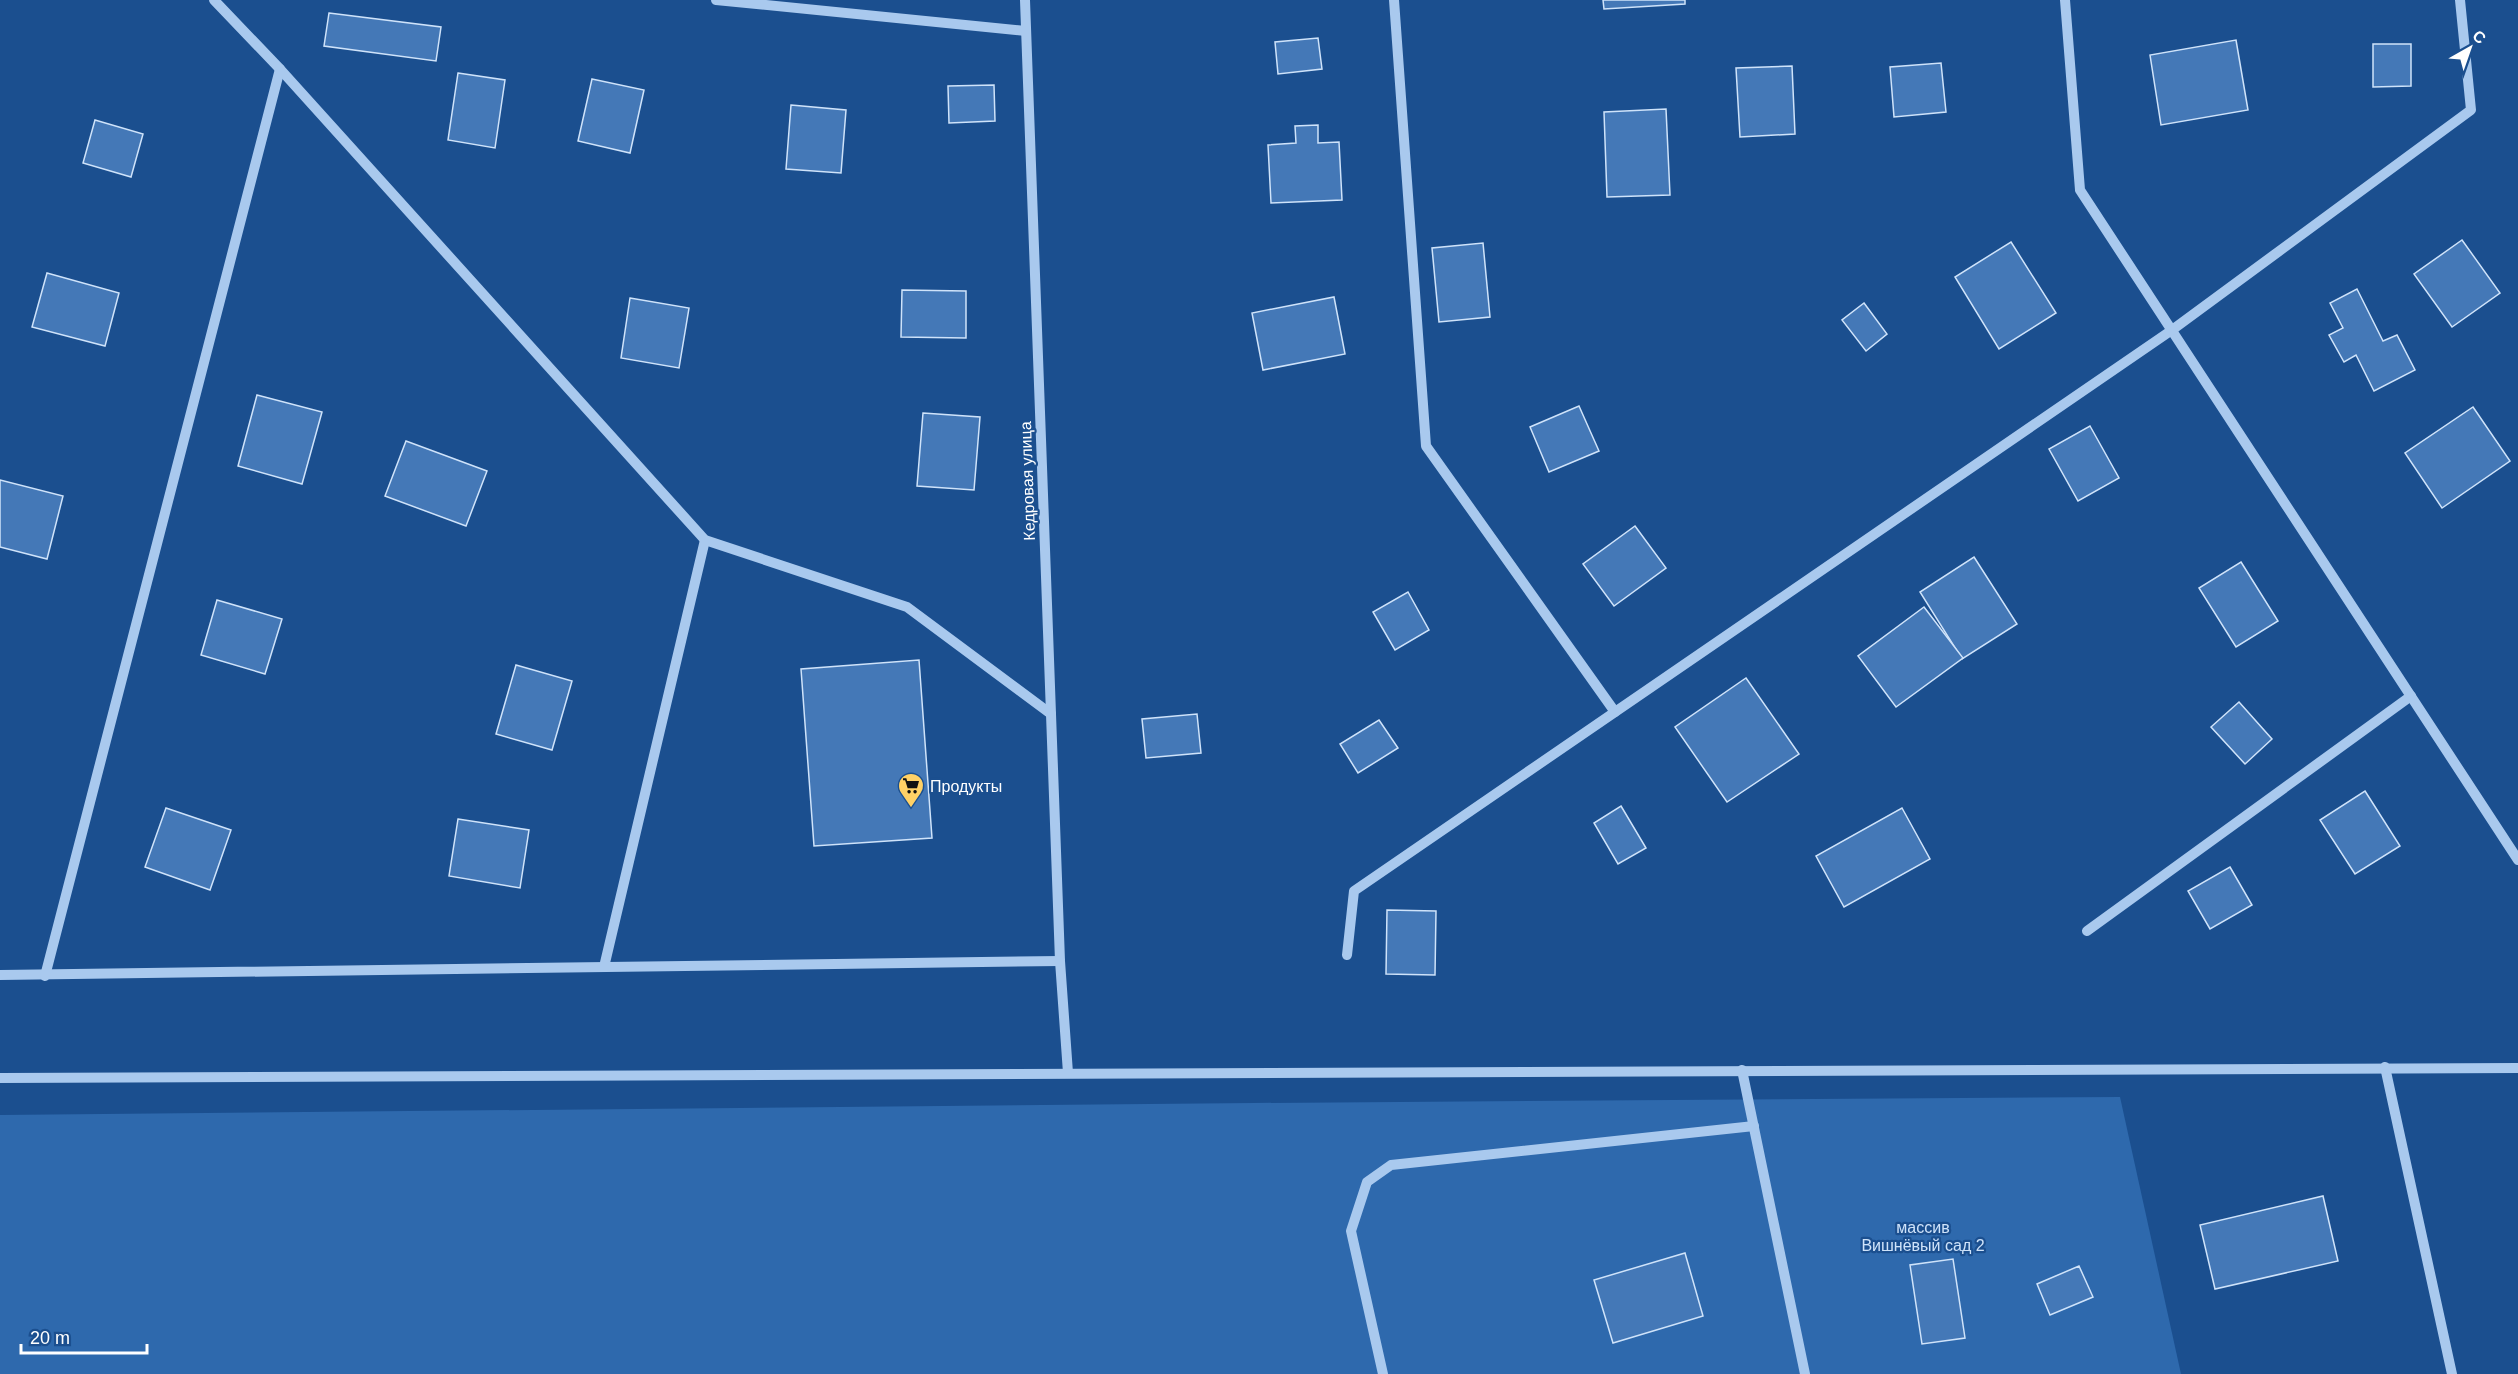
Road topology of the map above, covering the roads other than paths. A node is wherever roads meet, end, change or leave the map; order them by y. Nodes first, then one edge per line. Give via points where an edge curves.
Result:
1 (214, 0) edge
2 (716, 0) edge
3 (1024, 0) edge
4 (1394, 0) edge
5 (2065, 0) edge
6 (2460, 0) edge
7 (1026, 31) junction
8 (280, 69) junction
9 (2172, 330) junction
10 (705, 540) junction
11 (2411, 696) junction
12 (1615, 712) junction
13 (1051, 714) junction
14 (2518, 860) edge
15 (2087, 931) dead end
16 (1347, 955) dead end
17 (1060, 961) junction
18 (604, 967) junction
19 (0, 975) edge
20 (45, 976) junction
21 (2385, 1067) junction
22 (2518, 1068) edge
23 (1742, 1071) junction
24 (1068, 1073) junction
25 (0, 1078) edge
26 (1754, 1126) junction
27 (1383, 1374) edge
28 (1805, 1374) edge
29 (2452, 1374) edge

1 - 8 street
2 - 7 street
3 - 7 street, Кедровая улица
4 - 12 street via 1426,446
5 - 9 street via 2080,190
6 - 9 street via 2471,110
7 - 13 street, Кедровая улица
8 - 10 street
8 - 20 street
9 - 11 street
9 - 12 street
10 - 13 street via 907,607
10 - 18 street
11 - 14 street
11 - 15 street
12 - 16 street via 1354,891
13 - 17 street, Кедровая улица
17 - 18 street
17 - 24 street, Кедровая улица
18 - 20 street
19 - 20 street
21 - 22 street
21 - 23 street
21 - 29 street
23 - 24 street
23 - 26 street
24 - 25 street
26 - 27 street via 1391,1165 1367,1182 1351,1231
26 - 28 street

